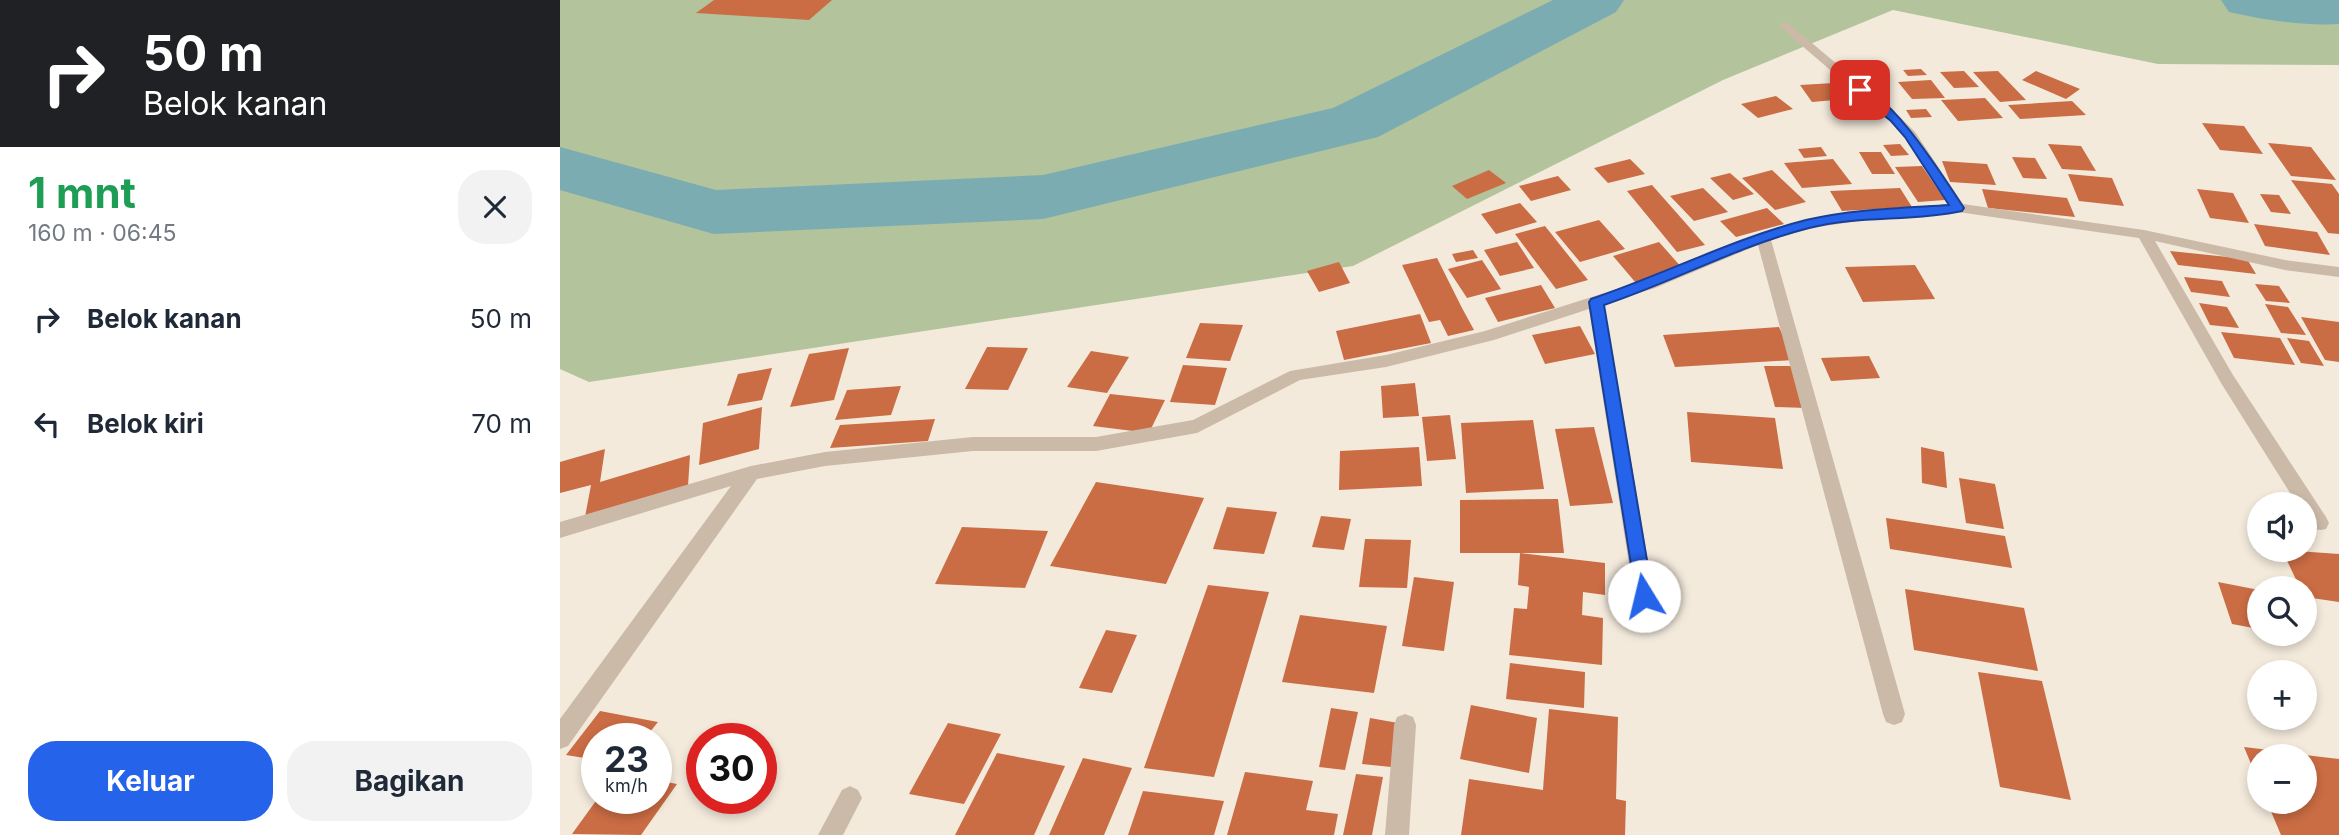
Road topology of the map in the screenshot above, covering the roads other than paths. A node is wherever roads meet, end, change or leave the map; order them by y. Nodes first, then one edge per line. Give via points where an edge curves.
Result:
1 (1784, 25) dead end
2 (1958, 208) junction
3 (2144, 234) junction
4 (1763, 238) junction
5 (2339, 272) edge
6 (1596, 302) junction
7 (751, 473) junction
8 (2319, 523) dead end
9 (560, 530) edge
10 (1644, 596) dead end
11 (1894, 714) dead end
12 (1405, 725) dead end
13 (560, 738) edge
14 (850, 798) dead end
15 (830, 835) edge
16 (1397, 835) edge

1 - 2 street via 1895,119
2 - 3 street
2 - 4 street via 1810,223
3 - 5 street
3 - 8 street via 2227,379
4 - 6 street
4 - 11 street
6 - 7 street via 1488,336 1386,361 1296,376 1197,426 1096,444 973,444 837,457
6 - 10 street
7 - 9 street
7 - 13 street
12 - 16 street
14 - 15 street

